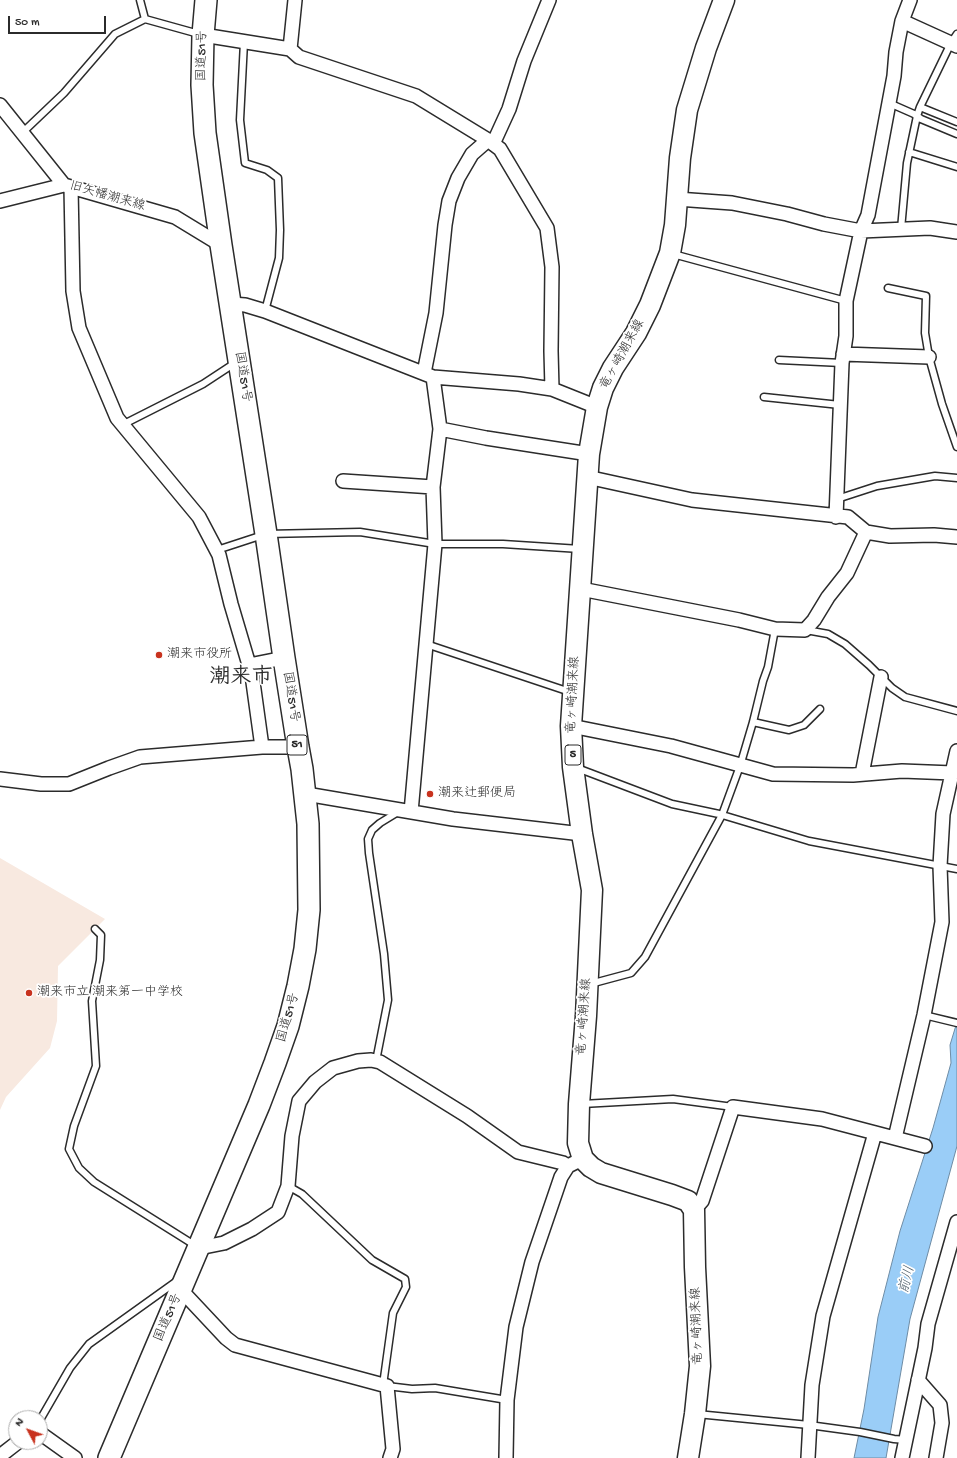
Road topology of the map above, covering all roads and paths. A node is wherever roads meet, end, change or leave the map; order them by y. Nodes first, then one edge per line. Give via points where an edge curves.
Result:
1 (140, 0) edge
2 (206, 0) edge
3 (295, 0) edge
4 (549, 0) edge
5 (724, 0) edge
6 (910, 0) edge
7 (145, 19) junction
8 (902, 21) junction
9 (203, 35) junction
10 (955, 41) edge
11 (244, 42) junction
12 (290, 49) junction
13 (889, 103) junction
14 (0, 105) edge
15 (920, 107) junction
16 (917, 116) junction
17 (957, 122) edge
18 (22, 133) junction
19 (957, 134) edge
20 (491, 142) junction
21 (909, 152) junction
22 (957, 167) edge
23 (67, 186) junction
24 (677, 199) junction
25 (0, 201) edge
26 (901, 229) junction
27 (861, 231) junction
28 (957, 232) edge
29 (221, 245) junction
30 (670, 253) junction
31 (888, 288) dead end
32 (846, 301) junction
33 (231, 304) junction
34 (265, 311) junction
35 (930, 357) junction
36 (843, 359) junction
37 (239, 360) junction
38 (779, 360) dead end
39 (428, 375) junction
40 (552, 389) junction
41 (764, 398) dead end
42 (840, 405) junction
43 (597, 407) junction
44 (122, 425) junction
45 (440, 429) junction
46 (957, 447) edge
47 (589, 454) junction
48 (587, 477) junction
49 (957, 478) edge
50 (343, 480) dead end
51 (433, 487) junction
52 (837, 499) junction
53 (836, 516) junction
54 (866, 532) junction
55 (266, 534) junction
56 (957, 536) edge
57 (435, 544) junction
58 (584, 549) junction
59 (217, 550) junction
60 (581, 589) junction
61 (775, 630) junction
62 (805, 630) junction
63 (426, 644) junction
64 (284, 658) junction
65 (249, 665) junction
66 (882, 677) junction
67 (572, 693) junction
68 (820, 709) dead end
69 (957, 711) edge
70 (753, 722) junction
71 (571, 726) junction
72 (262, 747) junction
73 (298, 747) junction
74 (957, 751) edge
75 (740, 766) junction
76 (573, 767) junction
77 (952, 773) junction
78 (862, 774) junction
79 (0, 778) edge
80 (306, 794) junction
81 (406, 811) junction
82 (722, 815) junction
83 (582, 834) junction
84 (940, 866) junction
85 (957, 869) edge
86 (95, 929) dead end
87 (588, 985) junction
88 (924, 1015) junction
89 (956, 1022) edge
90 (376, 1061) junction
91 (579, 1104) junction
92 (733, 1107) junction
93 (875, 1133) junction
94 (896, 1138) junction
95 (925, 1146) dead end
96 (575, 1162) junction
97 (288, 1186) junction
98 (694, 1210) junction
99 (957, 1222) edge
100 (199, 1248) junction
101 (184, 1282) junction
102 (918, 1380) junction
103 (385, 1386) junction
104 (507, 1400) junction
105 (46, 1410) edge
106 (695, 1414) junction
107 (809, 1425) junction
108 (48, 1439) edge
109 (900, 1440) junction
110 (8, 1450) edge
111 (0, 1456) edge
112 (75, 1458) edge
113 (109, 1458) edge
114 (390, 1458) edge
115 (506, 1458) edge
116 (688, 1458) edge
117 (808, 1458) edge
118 (902, 1458) edge
119 (936, 1458) edge

1 - 7 lane
2 - 9 highway, 国道51号 / 51
3 - 12 street
4 - 20 street via 527,54 509,109
5 - 24 main road, 竜ヶ崎潮来線 / 5 via 687,110
6 - 8 street
7 - 9 lane
7 - 18 lane via 115,34 64,93
8 - 10 street
8 - 13 street
9 - 11 street
9 - 29 highway, 国道51号 / 51 via 202,85 205,132
10 - 15 lane
11 - 12 street
11 - 34 lane via 240,120 245,163 267,170 278,178 279,258
12 - 20 street via 299,57 416,96
13 - 16 lane
13 - 27 street via 868,216
14 - 18 street, 旧矢幡潮来線
15 - 16 lane
15 - 17 lane
16 - 19 lane
16 - 21 lane
18 - 23 street, 旧矢幡潮来線
20 - 39 street via 472,154 458,178 449,201
20 - 40 street via 500,149 547,228 552,267
21 - 22 lane
21 - 26 lane
23 - 25 street
23 - 29 street, 旧矢幡潮来線 via 175,217
23 - 44 street via 73,291 79,328
24 - 27 street via 732,204
24 - 30 main road, 竜ヶ崎潮来線 / 5
26 - 27 street
26 - 28 street via 930,228
27 - 32 street
29 - 33 highway, 国道51号 / 51
30 - 32 lane
30 - 43 main road, 竜ヶ崎潮来線 / 5 via 650,305 636,333 613,368
31 - 35 lane via 926,296 925,333
32 - 36 street
33 - 34 street via 246,305
33 - 37 highway, 国道51号 / 51
34 - 39 street
35 - 36 street
35 - 46 lane via 942,404
36 - 38 lane
36 - 42 street
37 - 44 lane via 203,384
37 - 55 highway, 国道51号 / 51
39 - 40 street
39 - 45 street
40 - 43 street
41 - 42 lane
42 - 52 street
43 - 47 main road, 竜ヶ崎潮来線 / 5
44 - 59 street via 199,516
45 - 47 street
45 - 51 street
47 - 48 main road, 竜ヶ崎潮来線 / 5
48 - 53 street via 692,500
48 - 58 main road, 竜ヶ崎潮来線 / 5
49 - 52 lane via 935,476 877,486
50 - 51 street
51 - 57 street
52 - 53 street
53 - 54 street via 848,517
54 - 56 street via 890,536
54 - 62 street via 847,573
55 - 57 lane via 360,532
55 - 59 lane
55 - 64 highway, 国道51号 / 51
57 - 58 lane via 503,544
57 - 63 street
58 - 60 main road, 竜ヶ崎潮来線 / 5
59 - 65 street
60 - 61 street via 739,620
60 - 67 main road, 竜ヶ崎潮来線 / 5
61 - 62 street
61 - 70 lane
62 - 66 lane via 828,634 845,644
63 - 67 lane
63 - 81 street
64 - 65 street
64 - 73 highway, 国道51号 / 51
65 - 72 street
66 - 69 lane via 905,697
66 - 78 street
67 - 71 main road, 竜ヶ崎潮来線 / 5
68 - 70 lane via 804,725 789,730
70 - 75 lane
71 - 75 street via 671,746
71 - 76 main road, 竜ヶ崎潮来線 / 5
72 - 73 street
72 - 79 street via 140,757 69,784 41,784
73 - 80 highway, 国道51号 / 51
74 - 77 street
75 - 78 street via 773,774
75 - 82 lane
76 - 82 lane via 672,804
76 - 83 main road, 竜ヶ崎潮来線 / 5
77 - 78 street via 902,771
77 - 84 street via 943,814
80 - 81 street
80 - 100 highway, 国道51号 / 51 via 309,910 298,986 288,1026 270,1077
81 - 83 street
81 - 90 lane via 380,823 372,830 368,839 388,1000
82 - 84 lane via 809,841
82 - 87 lane via 644,957 630,973
83 - 87 main road, 竜ヶ崎潮来線 / 5 via 592,890
84 - 85 lane
84 - 88 street via 942,922
86 - 100 lane via 101,935 100,960 92,1001 96,1066 74,1126 69,1150 79,1168 94,1182
87 - 91 main road, 竜ヶ崎潮来線 / 5
88 - 89 lane
88 - 94 street
90 - 96 street via 467,1116 518,1152 563,1163
90 - 97 street via 358,1061 334,1068 315,1082 298,1101
91 - 92 lane via 672,1099
91 - 96 main road, 竜ヶ崎潮来線 / 5
92 - 93 street via 822,1119
92 - 98 street via 702,1201
93 - 94 street
93 - 107 street via 823,1316 812,1385
94 - 95 street
96 - 98 main road via 688,1201
96 - 104 street via 561,1177 532,1262 516,1327
97 - 100 street via 278,1212 224,1243
97 - 103 lane via 302,1194 372,1260 405,1279 406,1286 394,1313
98 - 106 main road, 竜ヶ崎潮来線 via 700,1366
99 - 102 street via 928,1324
100 - 101 highway, 国道51号 / 51
101 - 103 street via 226,1338 235,1345
101 - 105 lane via 89,1344 70,1368
101 - 113 highway, 国道51号 / 51
102 - 109 street
102 - 119 street via 940,1405 942,1423
103 - 104 lane via 434,1388
103 - 114 street via 392,1449
104 - 115 street
106 - 107 lane
106 - 116 main road, 竜ヶ崎潮来線
107 - 109 lane
107 - 117 street
108 - 112 street
109 - 118 street
110 - 111 street

